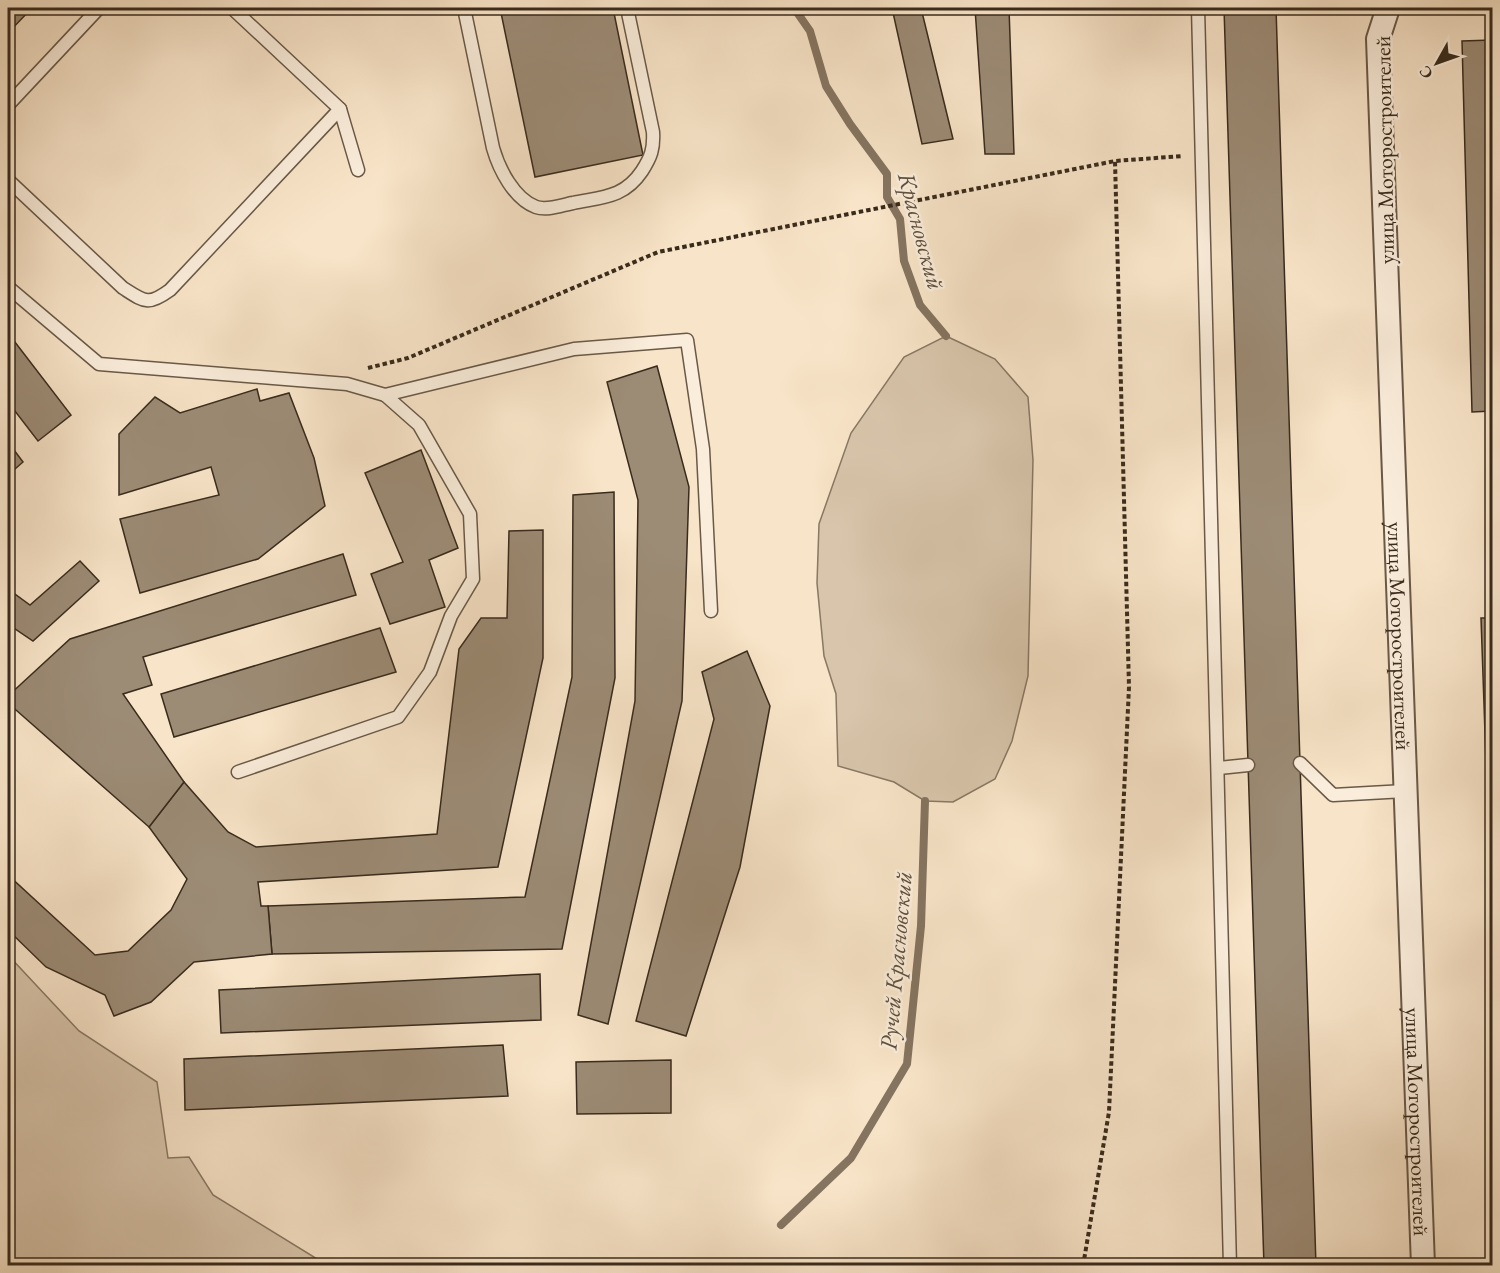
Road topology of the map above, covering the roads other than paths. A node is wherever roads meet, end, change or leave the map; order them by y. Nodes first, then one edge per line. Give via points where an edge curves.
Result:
1 (99, 8) edge
2 (232, 8) edge
3 (464, 8) edge
4 (627, 8) edge
5 (1198, 8) edge
6 (1388, 8) edge
7 (8, 105) edge
8 (340, 109) junction
9 (358, 170) dead end
10 (8, 180) edge
11 (8, 287) edge
12 (385, 395) junction
13 (711, 611) dead end
14 (1300, 763) dead end
15 (1248, 765) dead end
16 (1219, 768) junction
17 (238, 772) dead end
18 (1405, 791) junction
19 (1230, 1266) edge
20 (1423, 1266) edge

1 - 7 lane
2 - 8 lane
3 - 4 lane via 499,167 520,196 536,207 550,208 627,189 654,148
5 - 16 lane
6 - 18 street, улица Моторостроителей via 1378,39
8 - 9 lane
8 - 10 lane via 170,290 156,300 142,300 123,288
11 - 12 lane via 99,364 337,383
12 - 13 lane via 573,349 687,340 704,449
12 - 17 lane via 419,425 471,514 473,579 451,616 430,672 398,717
14 - 18 lane via 1333,795
15 - 16 lane
16 - 19 lane
18 - 20 street, улица Моторостроителей

